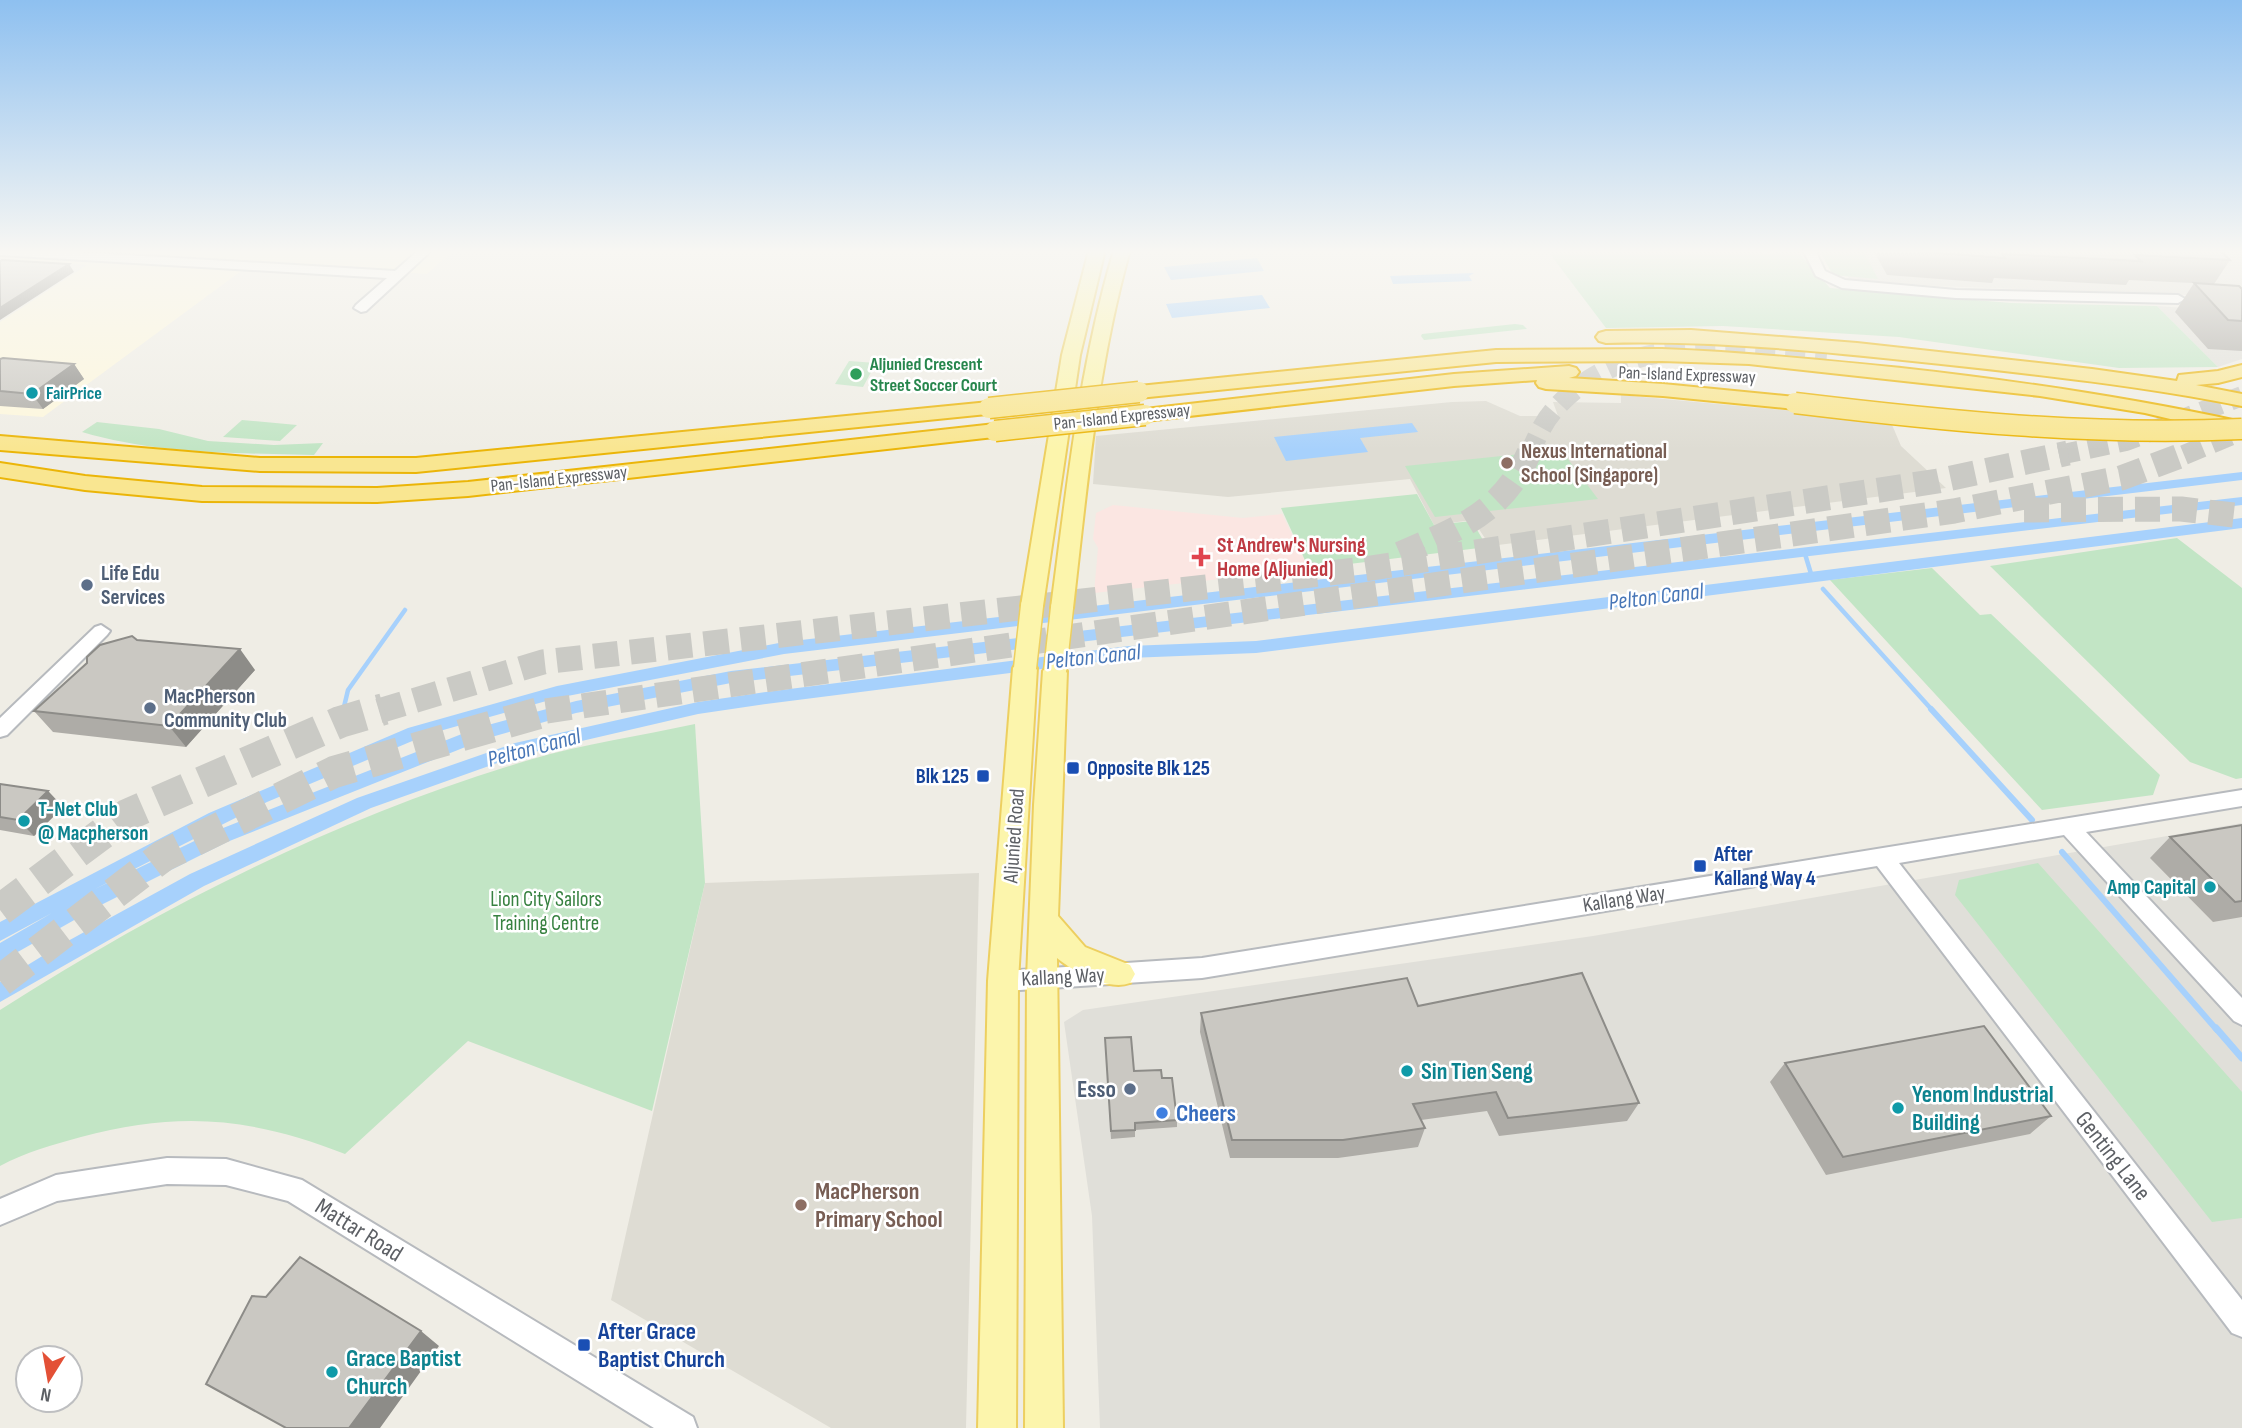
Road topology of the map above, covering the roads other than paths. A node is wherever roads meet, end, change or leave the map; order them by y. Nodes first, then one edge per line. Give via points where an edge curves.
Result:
1 (1080, 317) edge
2 (1104, 317) edge
3 (1826, 354) tunnel mouth
4 (1449, 360) junction
5 (2242, 371) edge
6 (2110, 376) junction
7 (1465, 384) junction
8 (2242, 400) edge
9 (2242, 419) edge
10 (2242, 429) edge
11 (0, 443) edge
12 (2242, 447) edge
13 (0, 470) edge
14 (101, 631) dead end
15 (0, 730) edge
16 (2242, 798) edge
17 (2062, 828) junction
18 (1882, 857) junction
19 (1044, 918) junction
20 (1120, 974) junction
21 (1042, 978) junction
22 (1003, 981) junction
23 (2242, 1014) edge
24 (0, 1212) edge
25 (2242, 1323) edge
26 (682, 1428) edge
27 (997, 1428) edge
28 (1044, 1428) edge

1 - 22 main road, Aljunied Road, bridge via 1032,606
2 - 19 main road, Aljunied Road, bridge via 1055,671
3 - 9 highway via 2094,387
4 - 6 highway via 1465,351 1599,338 1702,335
4 - 10 highway, Pan-Island Expressway via 1569,355 1749,358 2086,396
4 - 11 highway, Pan-Island Expressway, bridge via 416,466 178,461
5 - 6 highway via 2182,379
6 - 8 highway
7 - 10 highway, bridge via 1589,385 2038,429
7 - 12 highway, Pan-Island Expressway via 1569,372 1657,371 1766,379 2062,412
7 - 13 highway, Pan-Island Expressway, bridge via 1399,387 468,489 327,497 202,494
14 - 15 street
16 - 17 street, Kallang Way
17 - 18 street, Kallang Way
17 - 23 street
18 - 20 street, Kallang Way via 1202,968
18 - 25 street, Genting Lane
19 - 20 main road via 1076,959
19 - 21 main road, Aljunied Road
20 - 21 street, Kallang Way
21 - 22 street, Kallang Way
21 - 28 main road, Aljunied Road
22 - 27 main road, Aljunied Road
24 - 26 street, Mattar Road via 56,1188 167,1171 226,1172 293,1189

